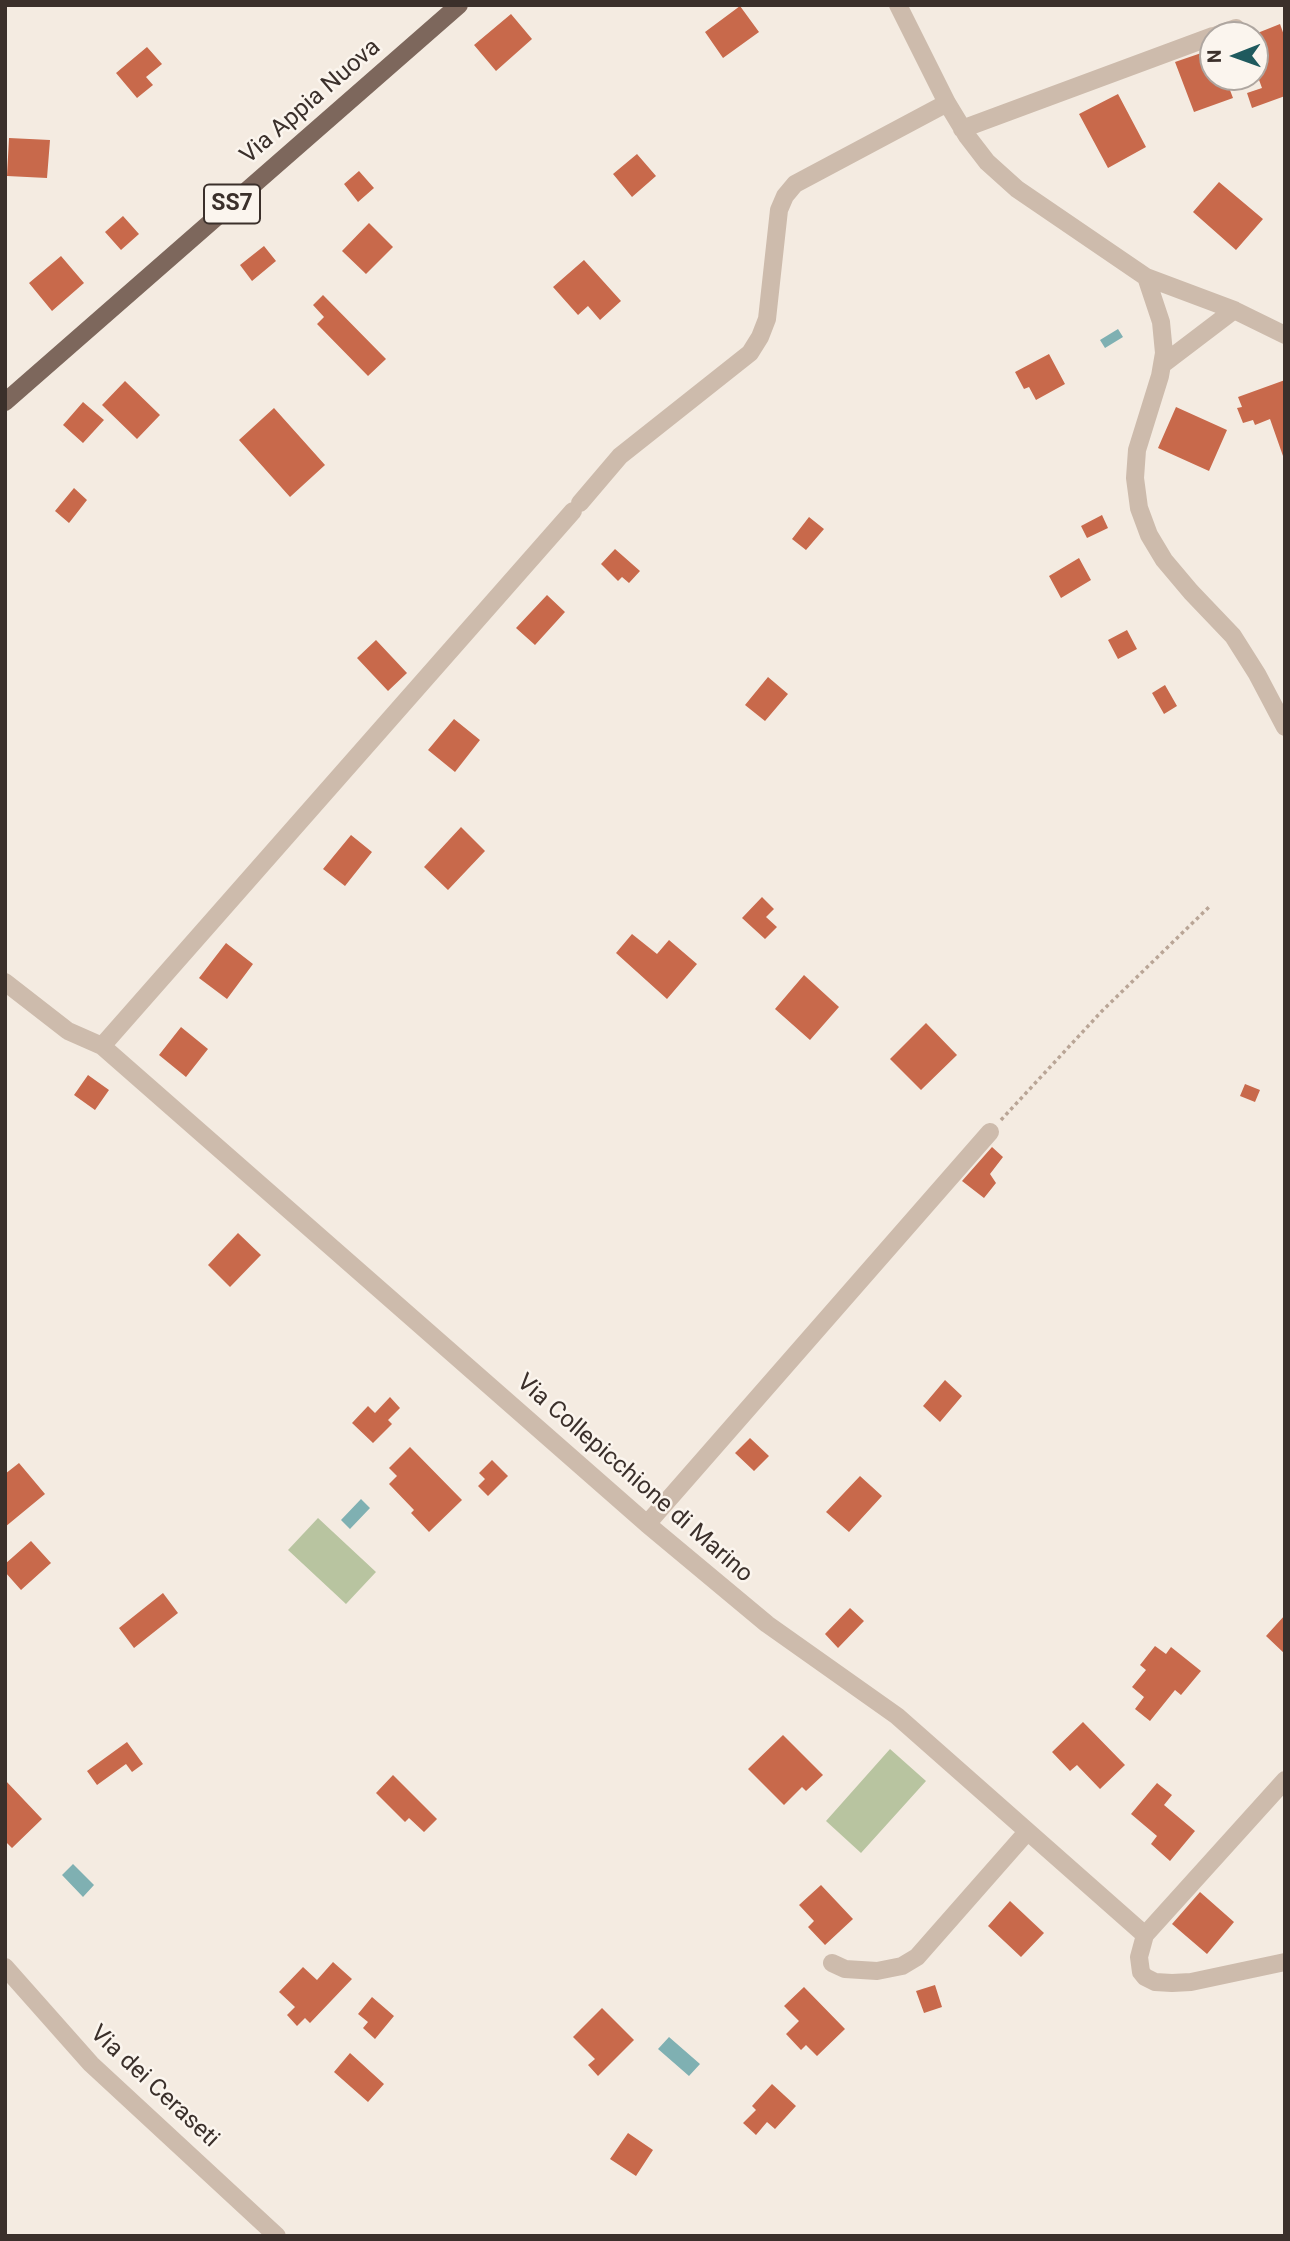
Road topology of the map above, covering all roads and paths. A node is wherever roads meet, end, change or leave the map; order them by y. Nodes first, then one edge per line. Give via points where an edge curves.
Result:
1 (460, 5) edge
2 (898, 5) edge
3 (1199, 42) edge
4 (947, 103) junction
5 (962, 129) junction
6 (1146, 277) junction
7 (1234, 310) junction
8 (1283, 334) edge
9 (1163, 364) junction
10 (5, 402) edge
11 (1285, 727) edge
12 (1210, 906) dead end
13 (6, 984) edge
14 (102, 1046) junction
15 (990, 1132) joint
16 (647, 1524) junction
17 (1285, 1780) edge
18 (1027, 1832) junction
19 (1145, 1935) junction
20 (1285, 1962) edge
21 (832, 1963) dead end
22 (5, 1967) edge
23 (276, 2236) edge

1 - 10 main road, Via Appia Nuova / SS7
2 - 4 street
3 - 5 street
4 - 5 street
4 - 14 street via 795,184 779,210 767,319 750,353 620,456
5 - 6 street via 987,162 1017,189
6 - 7 street
6 - 9 street via 1161,322
7 - 8 street
7 - 9 street
9 - 11 street via 1135,464 1136,492 1149,535 1164,560 1242,650
12 - 15 path via 1102,1011
13 - 14 street, Via Collepicchione di Marino via 75,1036
14 - 16 street, Via Collepicchione di Marino
15 - 16 street
16 - 18 street, Via Collepicchione di Marino via 767,1624 897,1716
17 - 19 street
18 - 19 street, Via Collepicchione di Marino
18 - 21 street via 917,1957 902,1966 877,1971 845,1969
19 - 20 street via 1140,1966 1145,1977 1155,1982 1191,1982
22 - 23 street, Via dei Ceraseti via 91,2064

